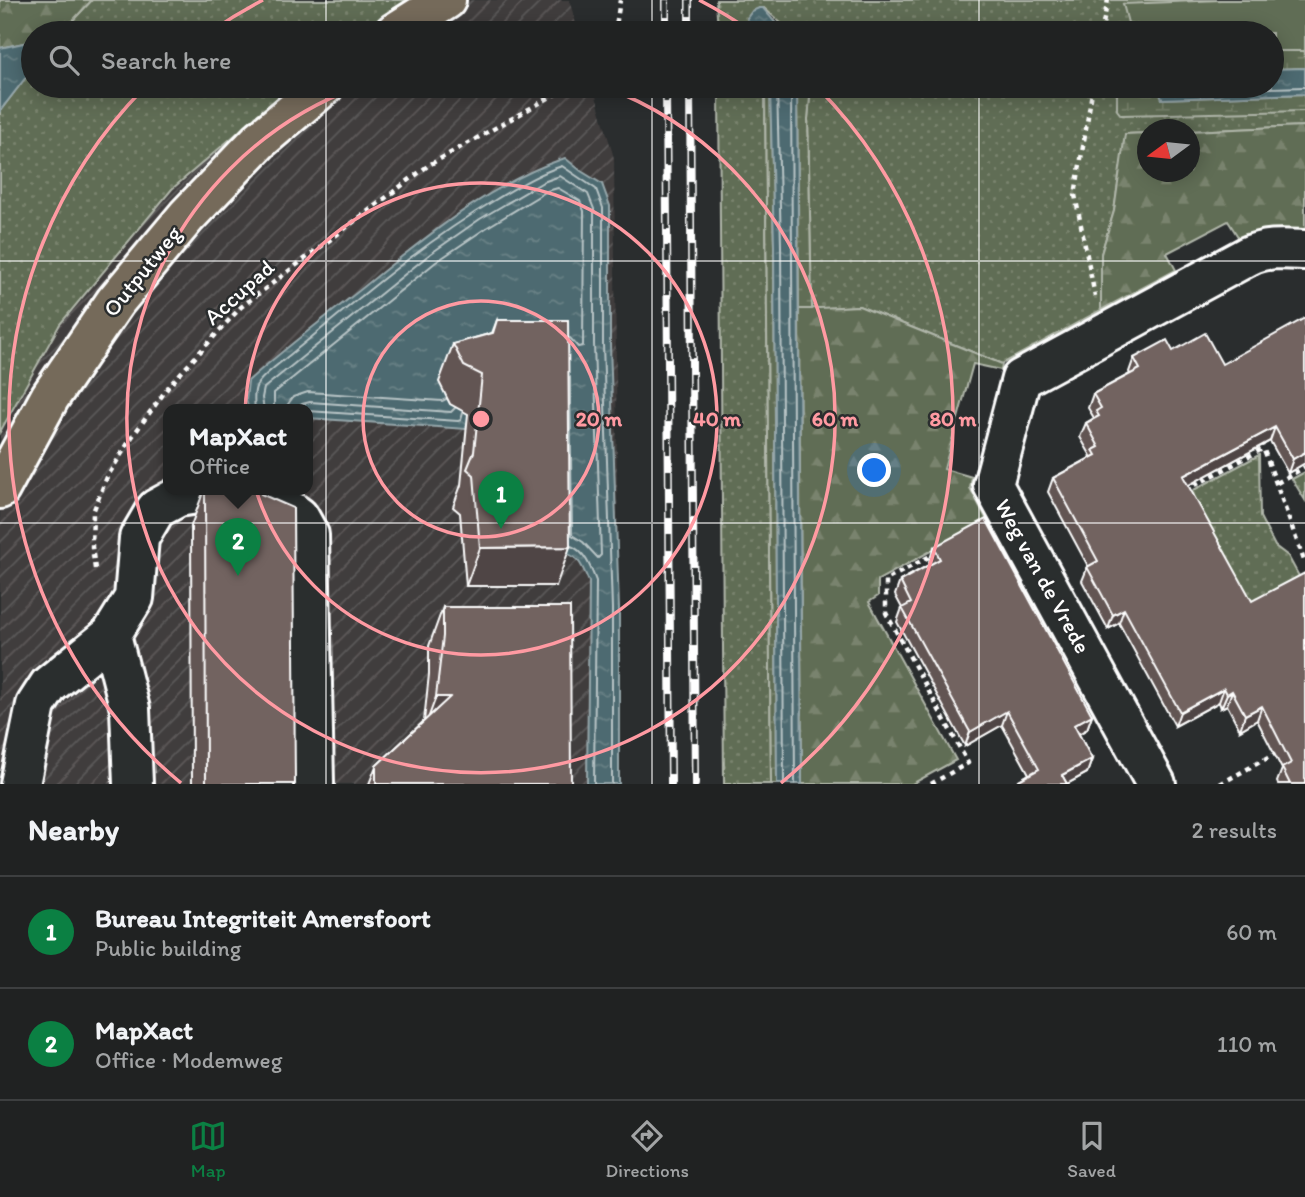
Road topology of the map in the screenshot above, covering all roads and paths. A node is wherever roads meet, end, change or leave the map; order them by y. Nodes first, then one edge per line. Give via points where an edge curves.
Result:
1 (446, 0) edge
2 (620, 0) edge
3 (1108, 0) edge
4 (413, 21) edge
5 (617, 21) edge
6 (1104, 21) edge
7 (310, 98) edge
8 (549, 98) edge
9 (1091, 98) edge
10 (1305, 250) edge
11 (1103, 334) junction
12 (1258, 436) edge
13 (1264, 448) junction
14 (1305, 467) edge
15 (1277, 483) junction
16 (0, 489) edge
17 (1184, 491) edge
18 (190, 495) edge
19 (258, 495) edge
20 (935, 553) edge
21 (1305, 563) edge
22 (96, 576) dead end
23 (111, 635) junction
24 (1283, 750) edge
25 (20, 784) edge
26 (133, 784) edge
27 (314, 784) edge
28 (931, 784) edge
29 (1156, 784) edge
30 (1220, 784) edge

1 - 4 main road
2 - 5 path
3 - 6 path
7 - 16 main road, Outputweg via 260,140 187,216 114,302 50,397
8 - 22 path, Accupad via 429,165 241,307 169,386 107,477 93,512
9 - 11 path via 1074,195
10 - 11 street, Weg van de Vrede via 1275,248 1255,253
11 - 29 street, Weg van de Vrede via 1021,379 993,485
12 - 13 path
13 - 15 path
13 - 17 path
14 - 15 path
15 - 21 path
18 - 23 street via 156,509 139,538 134,598
19 - 27 street via 299,517 309,535
20 - 28 path via 886,580 886,613 968,763
23 - 25 street via 49,685 36,705
23 - 26 street via 130,709
24 - 30 path

